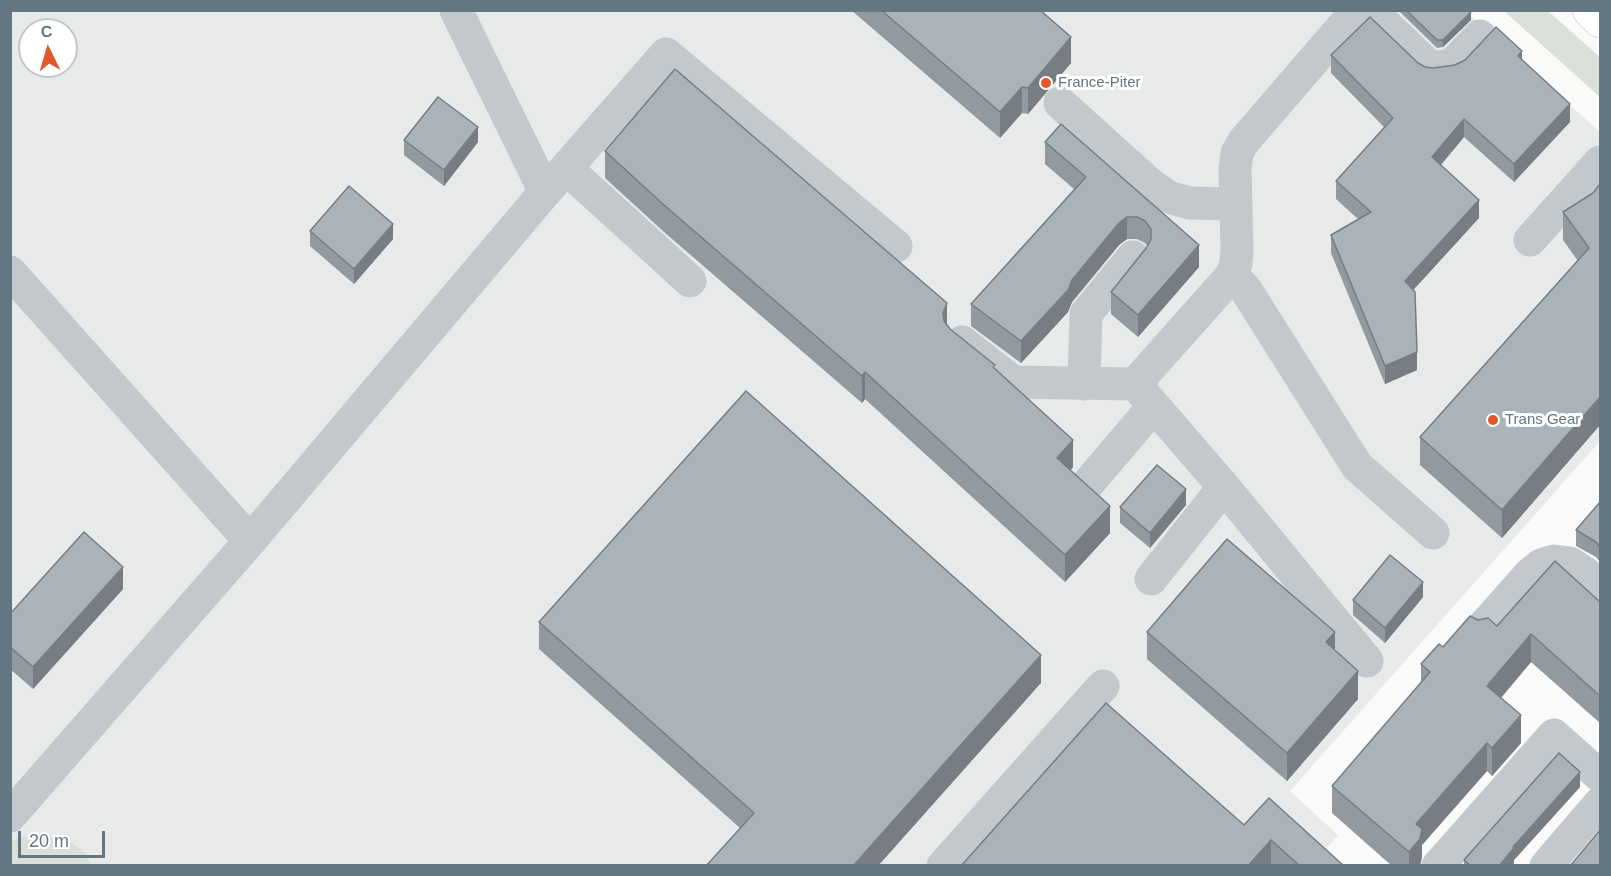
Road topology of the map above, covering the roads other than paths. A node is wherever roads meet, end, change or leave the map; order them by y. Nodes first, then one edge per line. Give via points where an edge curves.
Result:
1 (456, 10) edge
2 (1357, 10) edge
3 (1370, 10) edge
4 (1589, 10) edge
5 (1600, 21) edge
6 (1480, 36) dead end
7 (1060, 103) dead end
8 (1600, 162) edge
9 (555, 180) junction
10 (1236, 204) junction
11 (1530, 240) dead end
12 (896, 246) dead end
13 (1133, 257) dead end
14 (10, 272) edge
15 (1232, 275) junction
16 (690, 281) dead end
17 (962, 342) edge
18 (1084, 384) junction
19 (1144, 395) junction
20 (1086, 486) edge
21 (1224, 487) junction
22 (1433, 533) dead end
23 (250, 541) junction
24 (1151, 579) dead end
25 (1600, 586) edge
26 (1481, 629) edge
27 (1367, 661) dead end
28 (1103, 686) dead end
29 (1600, 776) edge
30 (1600, 803) edge
31 (10, 816) edge
32 (943, 866) edge
33 (1438, 866) edge
34 (1546, 866) edge

1 - 9 lane
2 - 10 lane via 1244,141 1237,153
3 - 6 lane via 1431,68 1452,65
4 - 5 main road
7 - 10 lane via 1169,197
8 - 11 lane
9 - 12 lane via 666,54
9 - 16 lane
9 - 23 lane
10 - 15 lane via 1237,250
13 - 18 lane via 1086,314
14 - 23 lane
15 - 19 lane
15 - 22 lane via 1357,466
17 - 18 lane via 1013,382
18 - 19 lane
19 - 20 lane
19 - 21 lane
21 - 24 lane
21 - 27 lane
23 - 31 lane
25 - 26 lane via 1570,563 1554,561 1541,565
28 - 32 lane
29 - 33 lane via 1554,735
30 - 34 lane

